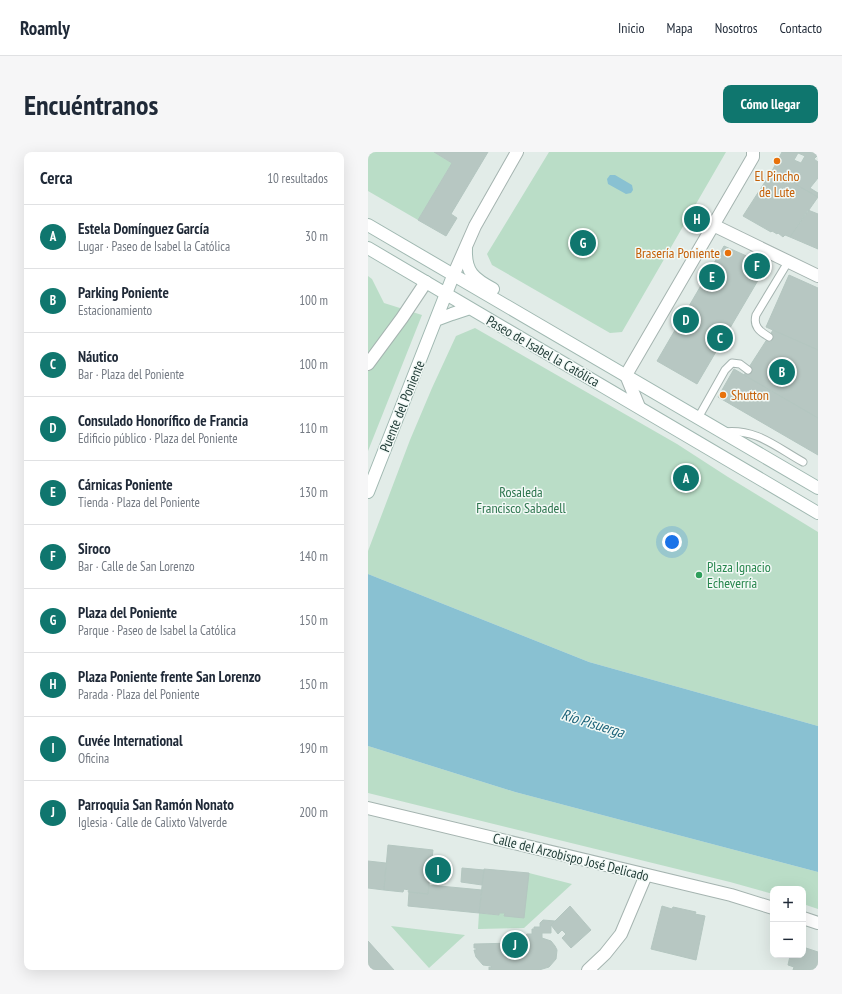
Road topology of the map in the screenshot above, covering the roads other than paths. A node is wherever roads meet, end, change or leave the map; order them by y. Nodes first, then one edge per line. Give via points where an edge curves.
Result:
1 (518, 152) edge
2 (754, 154) edge
3 (368, 225) edge
4 (713, 225) junction
5 (368, 248) edge
6 (466, 249) junction
7 (788, 262) junction
8 (454, 276) junction
9 (818, 276) edge
10 (426, 282) junction
11 (447, 295) junction
12 (501, 303) junction
13 (517, 303) junction
14 (470, 308) junction
15 (436, 320) junction
16 (768, 337) dead end
17 (594, 357) junction
18 (368, 364) edge
19 (748, 370) dead end
20 (626, 375) junction
21 (639, 408) junction
22 (698, 418) junction
23 (722, 432) junction
24 (803, 462) dead end
25 (818, 488) edge
26 (368, 492) edge
27 (818, 513) edge
28 (368, 808) edge
29 (646, 875) junction
30 (770, 907) edge
31 (806, 919) edge
32 (818, 924) edge
33 (588, 970) edge

1 - 6 main road via 486,206
2 - 4 main road
3 - 8 main road, Paseo de Isabel la Católica
4 - 7 main road
4 - 20 main road
5 - 10 main road, Paseo de Isabel la Católica
6 - 8 main road
6 - 13 main road via 467,264 474,277
7 - 9 main road
7 - 16 lane via 756,315 756,326
8 - 11 main road
8 - 12 main road, Paseo de Isabel la Católica
10 - 11 main road, Paseo de Isabel la Católica
10 - 18 main road
11 - 14 main road, Paseo de Isabel la Católica
11 - 15 main road, Puente del Poniente
12 - 13 main road
12 - 17 main road, Paseo de Isabel la Católica
13 - 17 main road via 583,342
14 - 15 main road
14 - 21 main road, Paseo de Isabel la Católica
15 - 26 main road, Puente del Poniente
17 - 20 main road, Paseo de Isabel la Católica
19 - 22 lane via 740,364 732,363 725,370
20 - 21 main road
20 - 22 main road, Paseo de Isabel la Católica
21 - 27 main road, Paseo de Isabel la Católica
22 - 23 main road, Paseo de Isabel la Católica
23 - 24 lane via 753,433
23 - 25 main road, Paseo de Isabel la Católica
28 - 29 main road, Calle del Arzobispo José Delicado
29 - 30 main road, Calle del Arzobispo José Delicado
29 - 33 main road via 621,934
31 - 32 main road

